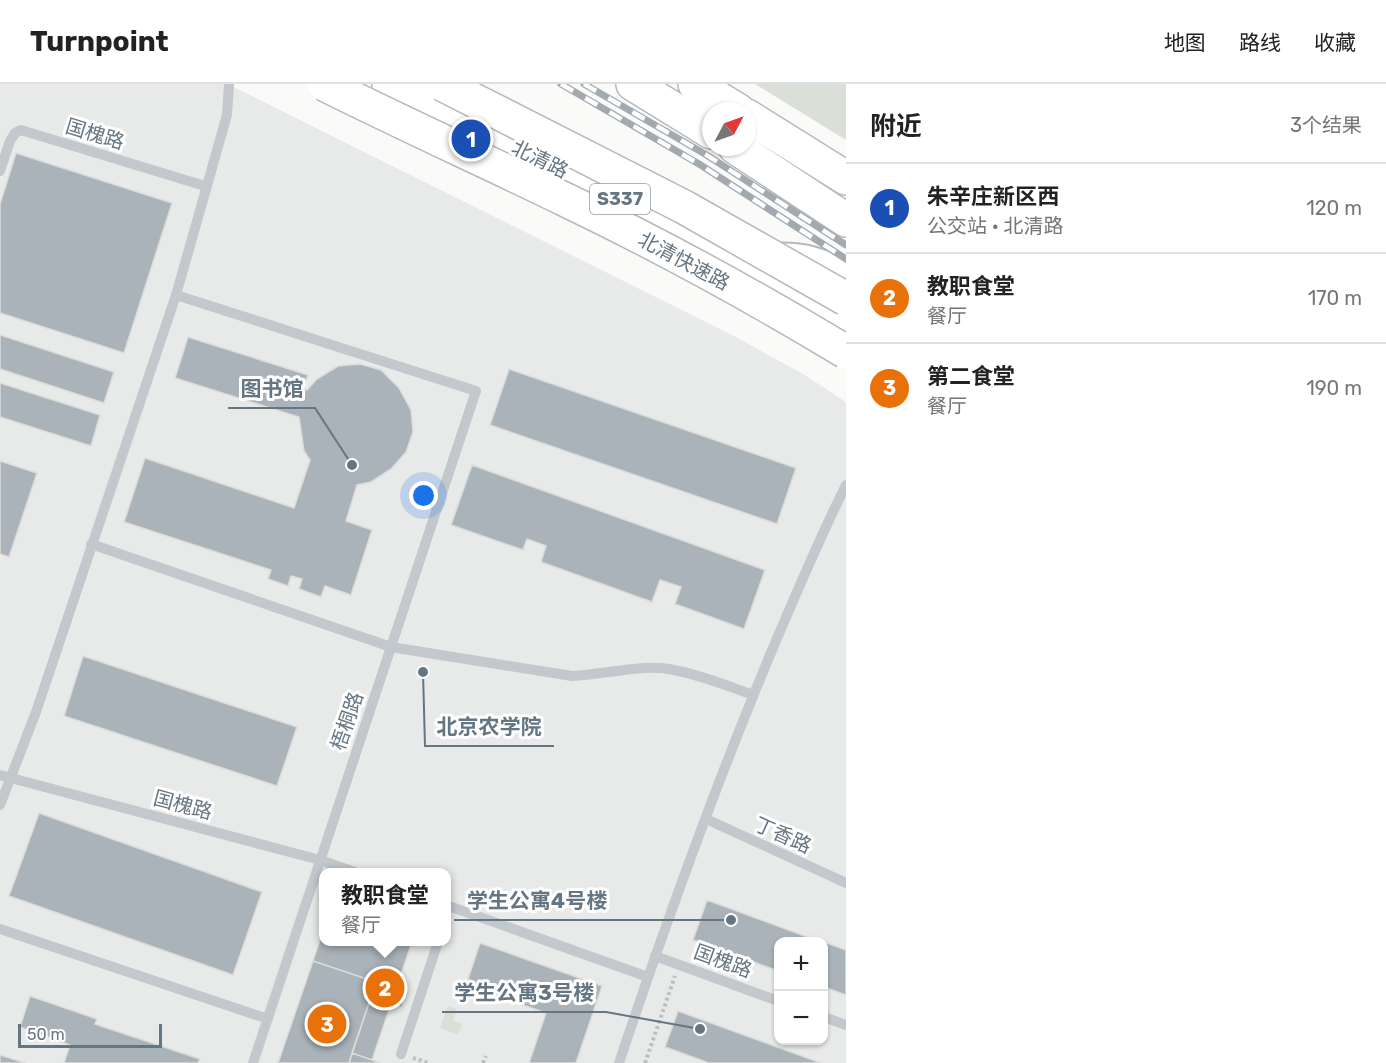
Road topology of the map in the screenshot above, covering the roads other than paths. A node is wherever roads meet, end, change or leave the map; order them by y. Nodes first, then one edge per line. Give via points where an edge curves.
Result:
1 (229, 84) edge
2 (324, 84) edge
3 (389, 84) edge
4 (442, 84) edge
5 (633, 84) edge
6 (695, 84) edge
7 (724, 102) edge
8 (756, 122) edge
9 (702, 126) edge
10 (749, 156) edge
11 (0, 171) edge
12 (846, 178) edge
13 (205, 186) junction
14 (846, 220) edge
15 (711, 248) junction
16 (846, 277) edge
17 (176, 295) junction
18 (846, 299) edge
19 (846, 324) edge
20 (846, 352) edge
21 (846, 485) edge
22 (91, 544) junction
23 (391, 647) junction
24 (753, 695) junction
25 (4, 777) edge
26 (0, 804) edge
27 (706, 819) junction
28 (320, 860) junction
29 (342, 868) edge
30 (846, 883) edge
31 (451, 911) edge
32 (0, 929) edge
33 (437, 946) edge
34 (655, 956) junction
35 (648, 977) junction
36 (774, 1000) edge
37 (828, 1018) edge
38 (268, 1019) junction
39 (846, 1025) edge
40 (401, 1054) dead end
41 (253, 1063) edge
42 (619, 1063) edge

1 - 13 lane via 227,115
2 - 20 main road, 北清快速路, bridge via 566,200 698,268
3 - 15 main road, 北清路 / S337
4 - 18 main road, bridge via 673,202
5 - 9 main road
6 - 7 main road
8 - 12 main road
10 - 14 main road
11 - 13 lane, 国槐路 via 10,141 21,130
13 - 17 lane
15 - 16 street via 739,258 806,259
15 - 19 main road, 北清路 / S337
17 - 22 lane
17 - 23 lane, 梧桐路 via 476,391
21 - 24 lane
22 - 23 lane
22 - 25 lane via 36,712
23 - 24 lane via 572,676 672,669
23 - 28 lane, 梧桐路
24 - 27 lane
25 - 26 lane
25 - 28 lane, 国槐路
27 - 30 lane, 丁香路
27 - 34 lane
28 - 29 lane, 国槐路
28 - 38 lane, 梧桐路
31 - 35 lane
32 - 38 lane
33 - 40 lane
34 - 35 lane
34 - 36 lane, 国槐路
35 - 42 lane
37 - 39 lane
38 - 41 lane, 梧桐路

